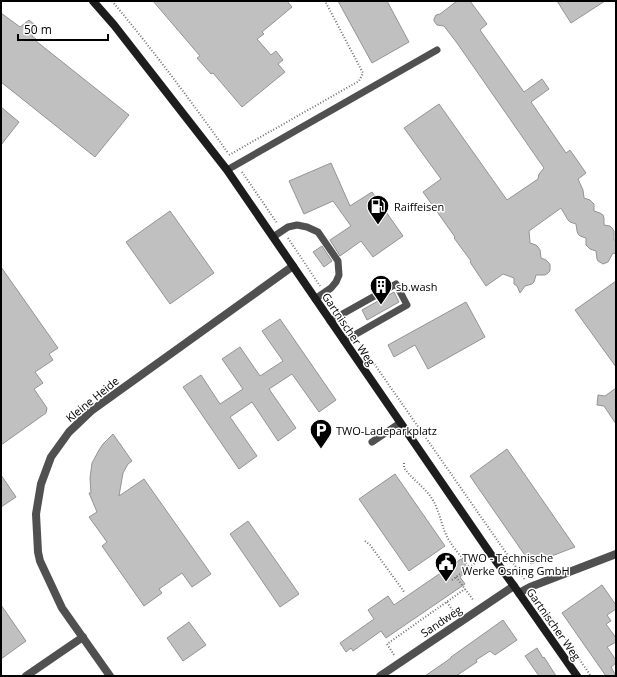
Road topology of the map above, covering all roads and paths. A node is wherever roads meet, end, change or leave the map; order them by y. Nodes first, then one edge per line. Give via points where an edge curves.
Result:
1 (93, 1) edge
2 (325, 1) edge
3 (437, 50) dead end
4 (230, 155) dead end
5 (227, 170) junction
6 (274, 237) junction
7 (293, 266) junction
8 (315, 299) junction
9 (330, 321) junction
10 (344, 341) junction
11 (400, 423) junction
12 (372, 442) dead end
13 (404, 464) dead end
14 (365, 541) dead end
15 (490, 553) junction
16 (616, 554) edge
17 (469, 567) junction
18 (456, 577) junction
19 (452, 580) dead end
20 (514, 586) junction
21 (465, 589) junction
22 (405, 593) dead end
23 (520, 594) junction
24 (447, 602) junction
25 (479, 609) junction
26 (461, 621) junction
27 (83, 637) junction
28 (400, 663) junction
29 (26, 676) edge
30 (110, 676) edge
31 (380, 676) edge
32 (577, 676) edge

1 - 5 street, Gartnischer Weg
2 - 4 path via 363,73 359,81
3 - 5 lane
5 - 6 street, Gartnischer Weg
6 - 7 street, Gartnischer Weg
6 - 8 lane via 288,227 307,227 318,232 338,261 339,274 336,282
7 - 8 street, Gartnischer Weg
7 - 27 street, Kleine Heide via 91,411 69,432 51,457 41,484 36,514 38,552 62,608
8 - 9 street, Gartnischer Weg
9 - 10 street, Gartnischer Weg
9 - 10 lane via 396,284 408,305
10 - 11 street, Gartnischer Weg
11 - 12 lane
11 - 15 street, Gartnischer Weg
13 - 17 path via 410,476 432,498 448,539
14 - 22 path
15 - 17 path
15 - 20 street, Gartnischer Weg
16 - 23 street via 530,587
17 - 18 path
18 - 19 path
18 - 21 path
20 - 23 street, Gartnischer Weg
20 - 25 street, Sandweg
21 - 24 path
21 - 25 path
23 - 32 street, Gartnischer Weg
24 - 26 path
24 - 28 path via 387,644
25 - 26 street, Sandweg
26 - 28 street, Sandweg
27 - 29 street
27 - 30 street, Kleine Heide
28 - 31 street, Sandweg

